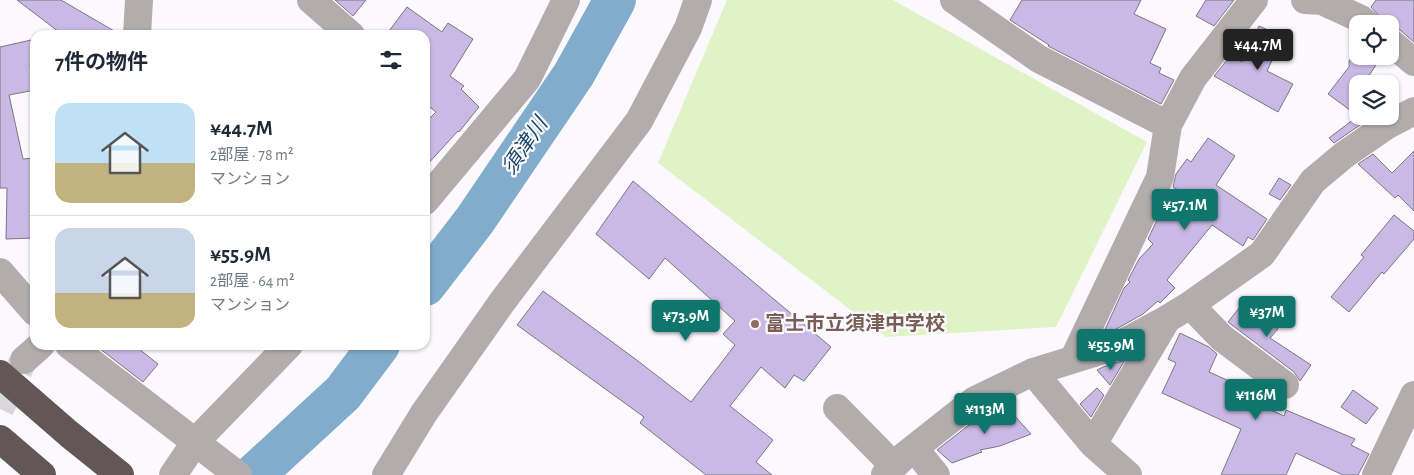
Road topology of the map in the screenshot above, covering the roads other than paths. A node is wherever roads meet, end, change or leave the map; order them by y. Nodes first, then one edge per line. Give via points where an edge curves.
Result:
1 (139, 0) edge
2 (311, 0) edge
3 (566, 0) edge
4 (698, 0) edge
5 (954, 0) edge
6 (1254, 0) edge
7 (1306, 0) edge
8 (1352, 15) edge
9 (137, 30) edge
10 (345, 30) edge
11 (1399, 50) edge
12 (1414, 62) edge
13 (1414, 110) edge
14 (1168, 125) junction
15 (430, 195) edge
16 (0, 272) edge
17 (30, 306) edge
18 (1178, 312) junction
19 (76, 350) edge
20 (285, 350) edge
21 (1074, 358) junction
22 (1033, 372) junction
23 (0, 374) edge
24 (1285, 385) dead end
25 (1414, 395) edge
26 (837, 408) dead end
27 (0, 439) edge
28 (196, 441) junction
29 (1093, 444) junction
30 (914, 448) junction
31 (890, 470) edge
32 (42, 475) edge
33 (120, 475) edge
34 (173, 475) edge
35 (238, 475) edge
36 (386, 475) edge
37 (936, 475) edge
38 (1128, 475) edge
39 (1376, 475) edge

1 - 9 street
2 - 10 street
3 - 15 street via 527,79
4 - 36 street via 688,28 639,121 502,302 424,413
5 - 14 street via 1039,59
6 - 14 street via 1193,78
7 - 8 street via 1322,1
11 - 12 street
13 - 18 street via 1344,155 1313,181 1262,254
14 - 21 street via 1160,177
16 - 17 street
18 - 21 street via 1117,346
18 - 24 street via 1222,338
18 - 29 street
19 - 28 street
20 - 28 street
21 - 22 street
22 - 29 street
22 - 30 street via 975,400
23 - 33 highway
25 - 39 street
26 - 31 street
27 - 32 highway
28 - 34 street
28 - 35 street
29 - 38 street
30 - 31 street
30 - 37 street

